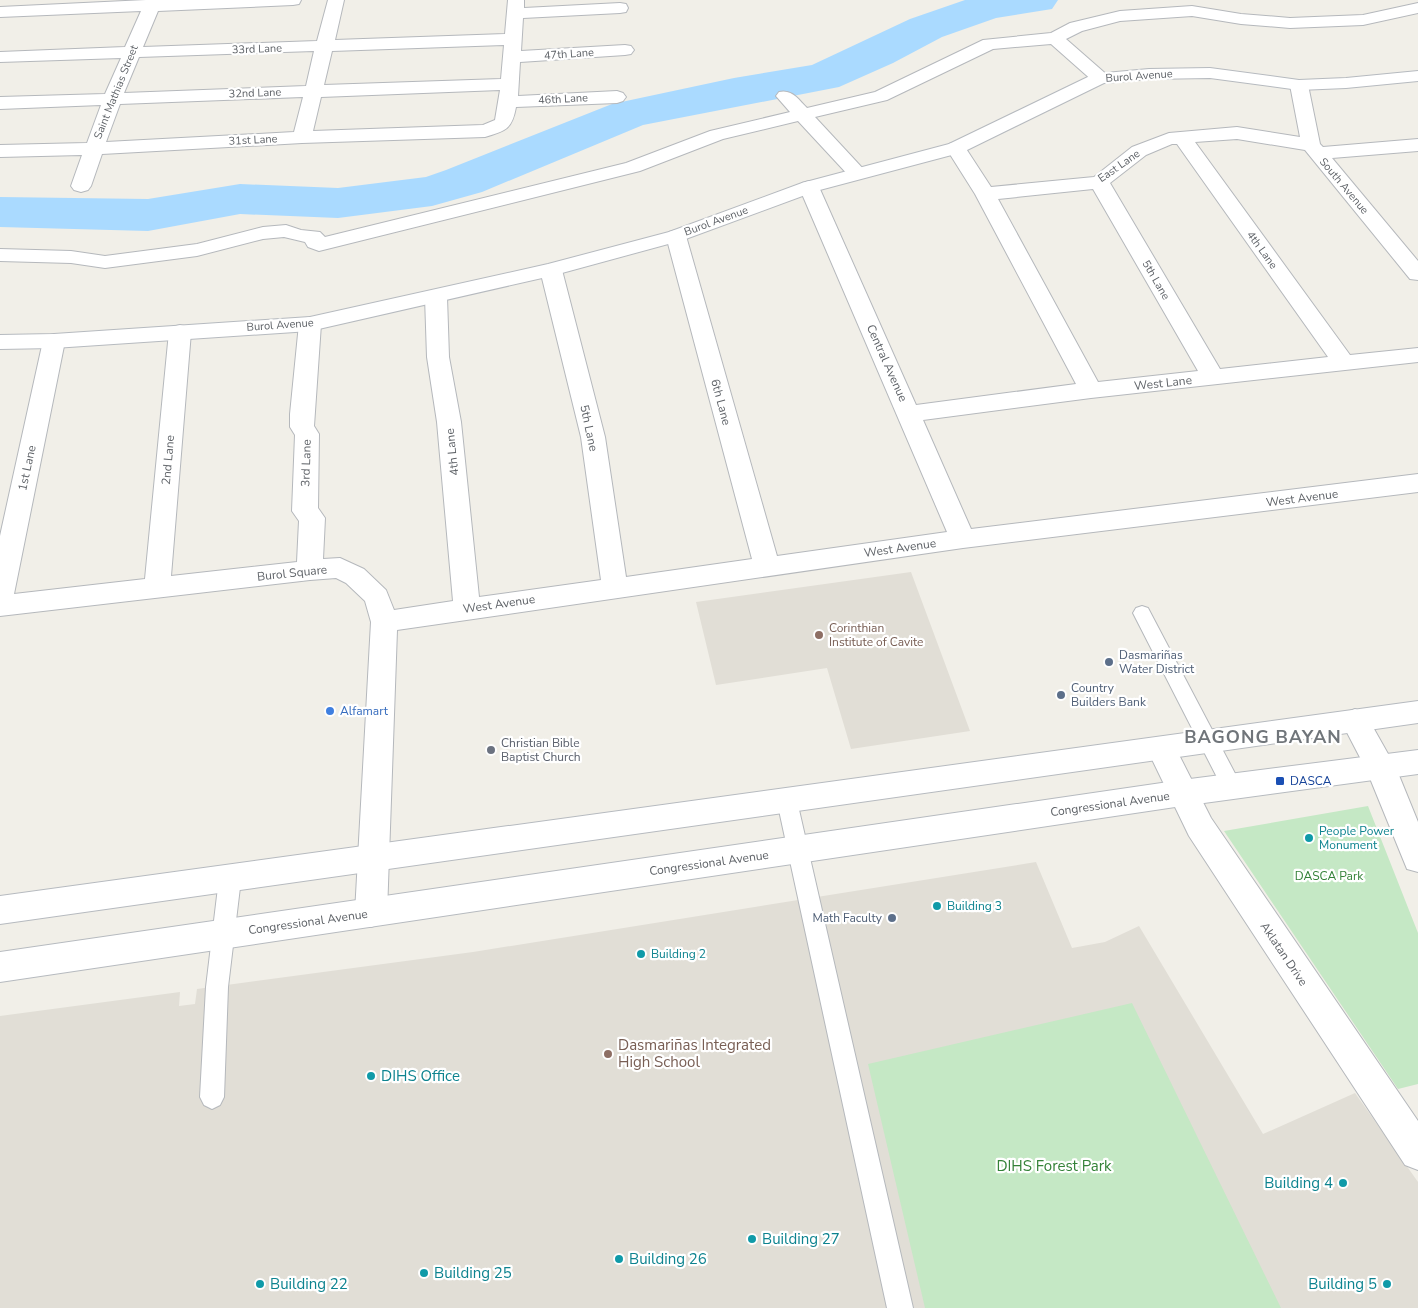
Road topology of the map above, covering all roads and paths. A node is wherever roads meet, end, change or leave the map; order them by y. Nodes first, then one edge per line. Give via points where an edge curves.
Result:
1 (293, 0) edge
2 (336, 0) edge
3 (152, 3) edge
4 (516, 6) edge
5 (620, 8) dead end
6 (1418, 8) edge
7 (0, 12) edge
8 (1055, 38) junction
9 (514, 39) junction
10 (325, 46) junction
11 (625, 50) dead end
12 (133, 53) junction
13 (0, 57) edge
14 (512, 57) junction
15 (1418, 76) edge
16 (1100, 78) junction
17 (1299, 85) junction
18 (313, 91) junction
19 (509, 93) junction
20 (785, 96) dead end
21 (617, 97) dead end
22 (113, 98) junction
23 (0, 103) edge
24 (802, 115) junction
25 (302, 137) junction
26 (1182, 138) junction
27 (1418, 145) edge
28 (956, 148) junction
29 (93, 149) junction
30 (1314, 149) junction
31 (0, 151) edge
32 (857, 173) junction
33 (1098, 182) junction
34 (81, 186) dead end
35 (810, 187) junction
36 (985, 194) junction
37 (676, 236) junction
38 (0, 255) edge
39 (551, 270) junction
40 (1418, 274) edge
41 (436, 297) junction
42 (310, 324) junction
43 (180, 332) junction
44 (54, 341) junction
45 (0, 342) edge
46 (1418, 355) edge
47 (1343, 362) junction
48 (1214, 378) junction
49 (1091, 390) junction
50 (909, 414) junction
51 (1418, 484) edge
52 (964, 539) junction
53 (767, 568) junction
54 (310, 570) junction
55 (157, 588) junction
56 (615, 588) junction
57 (0, 596) edge
58 (0, 606) edge
59 (468, 608) junction
60 (1142, 613) dead end
61 (384, 622) junction
62 (1418, 712) edge
63 (1355, 721) junction
64 (1210, 742) junction
65 (1162, 749) junction
66 (1418, 762) edge
67 (1381, 768) junction
68 (1232, 787) junction
69 (1182, 793) junction
70 (787, 801) junction
71 (798, 850) junction
72 (372, 859) junction
73 (1418, 859) edge
74 (230, 879) junction
75 (0, 910) edge
76 (370, 913) junction
77 (224, 935) junction
78 (0, 967) edge
79 (212, 1097) dead end
80 (1412, 1132) edge
81 (900, 1308) edge

1 - 3 street
2 - 10 street
3 - 7 street
3 - 12 street, Saint Mathias Street
4 - 5 street
4 - 9 street
6 - 8 street via 1363,20 1290,23 1192,11 1120,16 1076,27
8 - 16 street
8 - 24 street via 989,44 881,96
9 - 10 street, 33rd Lane
9 - 14 street
10 - 12 street, 33rd Lane
10 - 18 street
11 - 14 street, 47th Lane
12 - 13 street, 33rd Lane
12 - 22 street, Saint Mathias Street
14 - 19 street
15 - 17 street, Burol Avenue
16 - 17 street, Burol Avenue via 1210,73
16 - 28 street, Burol Avenue
17 - 30 street, South Avenue
18 - 19 street, 32nd Lane
18 - 22 street, 32nd Lane
18 - 25 street
19 - 21 street, 46th Lane
19 - 25 street, 31st Lane via 504,122 497,128
20 - 24 street
22 - 23 street, 32nd Lane
22 - 29 street, Saint Mathias Street
24 - 32 street
24 - 38 street via 717,135 633,167 319,245 313,236 298,236 286,231 263,233 197,250 105,262 71,257
25 - 29 street, 31st Lane
26 - 30 street, East Lane via 1237,133
26 - 33 street, East Lane via 1169,139 1139,150
26 - 47 street, 4th Lane
27 - 30 street, East Lane
28 - 32 street, Burol Avenue
28 - 36 street
29 - 31 street, 31st Lane
29 - 34 street, Saint Mathias Street
30 - 40 street, South Avenue
32 - 35 street, Burol Avenue
33 - 36 street, East Lane
33 - 48 street, 5th Lane
35 - 37 street, Burol Avenue
35 - 50 street, Central Avenue
36 - 49 street
37 - 39 street, Burol Avenue
37 - 53 street, 6th Lane
39 - 41 street, Burol Avenue
39 - 56 street, 5th Lane via 593,437
41 - 42 street, Burol Avenue
41 - 59 street, 4th Lane via 438,358 449,422
42 - 43 street, Burol Avenue
42 - 54 street, 3rd Lane via 302,414 302,427 307,434 304,511 312,518
43 - 44 street, Burol Avenue
43 - 55 street, 2nd Lane
44 - 45 street, Burol Avenue
44 - 57 street, 1st Lane
46 - 47 street, West Lane
47 - 48 street, West Lane
48 - 49 street, West Lane
49 - 50 street, West Lane
50 - 52 street, Central Avenue
51 - 52 street, West Avenue
52 - 53 street, West Avenue
53 - 56 street, West Avenue
54 - 55 street, Burol Square
54 - 61 street, Burol Square via 340,568 355,576 377,597
55 - 58 street, Burol Square
56 - 59 street, West Avenue
59 - 61 street, West Avenue
60 - 64 lane
61 - 72 street, Burol Square
62 - 63 street
63 - 64 street
63 - 67 street
64 - 65 street
64 - 68 lane
65 - 69 street, Aklatan Drive
65 - 70 street
66 - 67 street, Congressional Avenue
67 - 68 street, Congressional Avenue
67 - 73 street
68 - 69 street, Congressional Avenue
69 - 71 street, Congressional Avenue
69 - 80 street, Aklatan Drive via 1200,827
70 - 71 lane
70 - 72 street
71 - 76 street, Congressional Avenue
71 - 81 lane
72 - 74 street
72 - 76 street, Burol Square
74 - 75 street
74 - 77 lane
76 - 77 street, Congressional Avenue
77 - 78 street, Congressional Avenue
77 - 79 lane via 217,987

